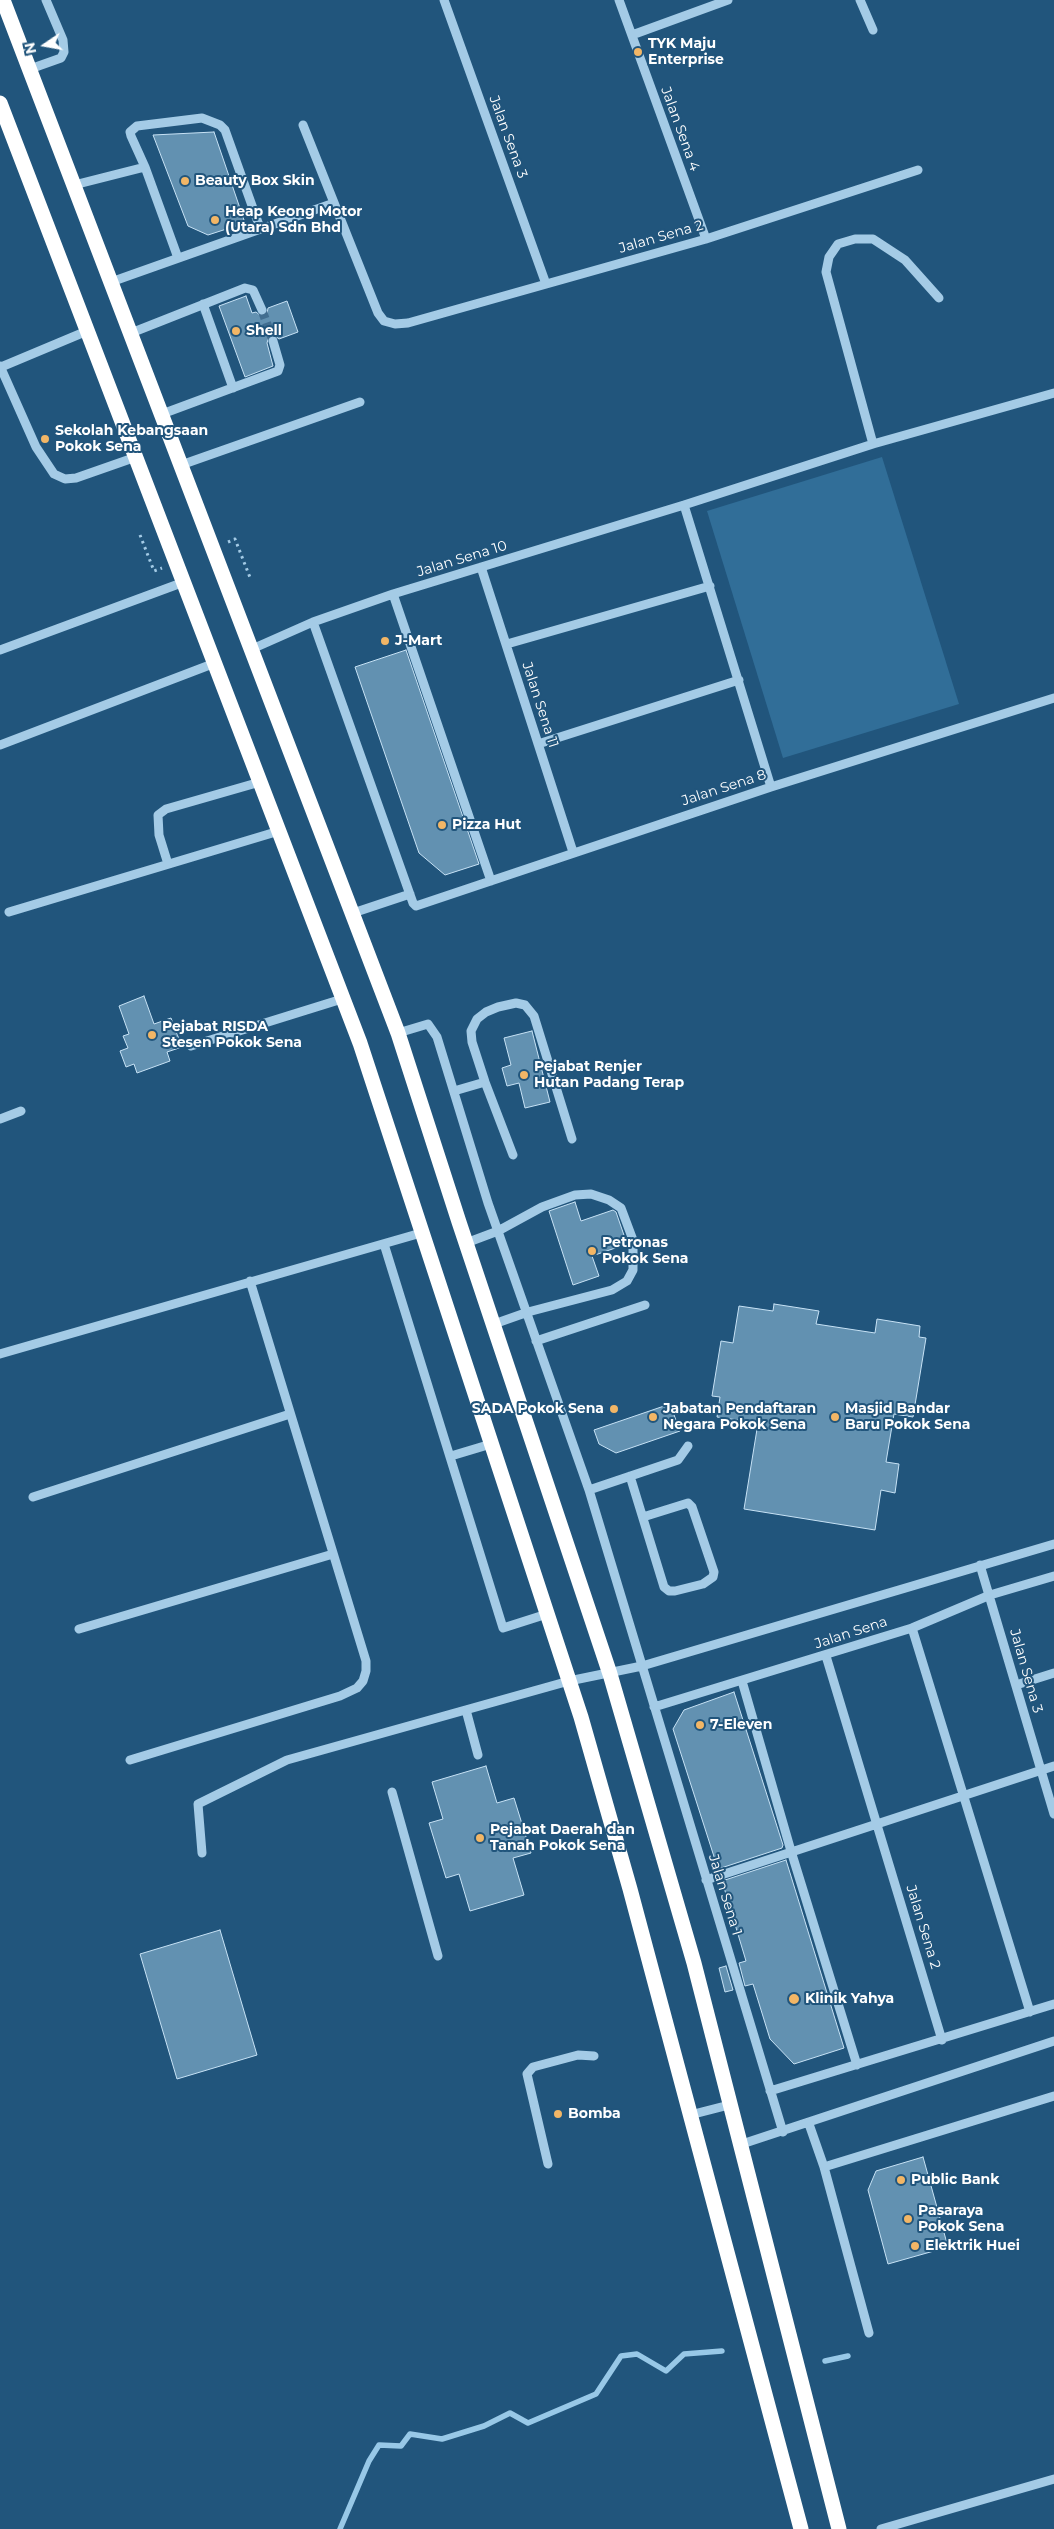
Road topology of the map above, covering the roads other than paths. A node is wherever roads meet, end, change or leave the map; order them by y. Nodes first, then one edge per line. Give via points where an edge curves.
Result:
1 (3, 0) edge
2 (46, 0) edge
3 (444, 0) edge
4 (619, 0) edge
5 (728, 0) edge
6 (860, 0) edge
7 (873, 30) dead end
8 (632, 35) junction
9 (30, 69) junction
10 (0, 106) edge
11 (303, 125) dead end
12 (145, 167) junction
13 (918, 170) dead end
14 (74, 185) junction
15 (334, 203) junction
16 (260, 228) junction
17 (706, 239) junction
18 (178, 258) junction
19 (111, 282) junction
20 (546, 284) junction
21 (939, 298) dead end
22 (203, 304) junction
23 (262, 310) tunnel mouth
24 (88, 331) junction
25 (130, 333) junction
26 (273, 341) tunnel mouth
27 (0, 366) edge
28 (233, 388) junction
29 (1054, 393) edge
30 (360, 402) dead end
31 (162, 414) junction
32 (873, 444) junction
33 (136, 457) junction
34 (181, 465) junction
35 (684, 505) junction
36 (481, 567) junction
37 (184, 582) junction
38 (710, 586) junction
39 (394, 594) junction
40 (313, 622) junction
41 (506, 644) junction
42 (252, 649) junction
43 (0, 650) edge
44 (215, 663) junction
45 (739, 680) junction
46 (1054, 698) edge
47 (538, 744) junction
48 (0, 746) edge
49 (260, 782) junction
50 (770, 787) junction
51 (279, 831) junction
52 (573, 852) junction
53 (168, 864) junction
54 (492, 881) junction
55 (410, 894) junction
56 (10, 912) dead end
57 (352, 912) junction
58 (342, 999) junction
59 (398, 1033) junction
60 (191, 1046) dead end
61 (485, 1082) junction
62 (454, 1091) junction
63 (21, 1111) dead end
64 (0, 1119) edge
65 (572, 1139) dead end
66 (513, 1155) dead end
67 (498, 1231) junction
68 (421, 1233) junction
69 (466, 1243) junction
70 (384, 1244) junction
71 (250, 1282) junction
72 (645, 1305) dead end
73 (528, 1312) junction
74 (494, 1324) junction
75 (536, 1342) junction
76 (0, 1354) edge
77 (290, 1414) junction
78 (491, 1444) junction
79 (688, 1446) dead end
80 (451, 1456) junction
81 (630, 1476) junction
82 (589, 1490) junction
83 (33, 1497) dead end
84 (643, 1517) junction
85 (1054, 1544) edge
86 (333, 1554) junction
87 (980, 1565) junction
88 (1054, 1576) edge
89 (990, 1595) junction
90 (547, 1614) junction
91 (912, 1628) junction
92 (79, 1629) dead end
93 (826, 1656) junction
94 (642, 1666) junction
95 (1054, 1673) edge
96 (610, 1674) junction
97 (569, 1681) junction
98 (742, 1681) junction
99 (1016, 1684) junction
100 (654, 1707) junction
101 (466, 1710) junction
102 (478, 1756) dead end
103 (130, 1760) dead end
104 (1054, 1766) edge
105 (1040, 1770) junction
106 (392, 1792) dead end
107 (965, 1796) junction
108 (1054, 1814) edge
109 (877, 1823) junction
110 (791, 1851) junction
111 (202, 1853) dead end
112 (706, 1880) junction
113 (438, 1956) dead end
114 (1054, 2004) edge
115 (1030, 2012) junction
116 (942, 2040) junction
117 (1054, 2041) edge
118 (594, 2056) dead end
119 (857, 2065) junction
120 (770, 2091) junction
121 (1054, 2096) edge
122 (729, 2105) junction
123 (690, 2115) junction
124 (810, 2124) junction
125 (783, 2132) junction
126 (739, 2145) junction
127 (548, 2164) dead end
128 (824, 2167) junction
129 (869, 2333) dead end
130 (1054, 2479) edge
131 (801, 2529) edge
132 (839, 2529) edge
133 (881, 2529) edge

1 - 9 highway
2 - 9 street via 63,40 64,52 61,58
3 - 20 street, Jalan Sena 3
4 - 8 street, Jalan Sena 4
5 - 8 street
6 - 7 street
8 - 17 street, Jalan Sena 4
9 - 14 highway
10 - 24 highway
11 - 15 street
12 - 14 street
12 - 16 street via 131,136 133,128 202,118 214,121 225,130
12 - 18 street
13 - 17 street, Jalan Sena 2
14 - 19 highway
15 - 16 street
15 - 20 street, Jalan Sena 2 via 384,321 408,323
16 - 18 street
17 - 20 street, Jalan Sena 2
18 - 19 street
19 - 25 highway
21 - 32 street via 905,260 873,239 854,239 838,244 828,257 826,272
22 - 23 street via 249,288
22 - 25 street
22 - 28 street
24 - 27 street
24 - 33 highway
25 - 31 highway
26 - 28 street via 280,365 278,371
27 - 33 street via 36,447 54,474 65,479 76,478
28 - 31 street
29 - 32 street, Jalan Sena 10
30 - 34 street
31 - 34 highway
32 - 35 street, Jalan Sena 10
33 - 37 highway
34 - 42 highway
35 - 36 street, Jalan Sena 10
35 - 38 street
36 - 39 street, Jalan Sena 10
36 - 41 street, Jalan Sena 11
37 - 43 street
37 - 44 highway
38 - 41 street
38 - 45 street
39 - 40 street, Jalan Sena 10
39 - 54 street
40 - 42 street, Jalan Sena 10
40 - 55 street
41 - 47 street, Jalan Sena 11
42 - 57 highway
44 - 48 street
44 - 49 highway
45 - 47 street
45 - 50 street
46 - 50 street, Jalan Sena 8
47 - 52 street, Jalan Sena 11
49 - 51 highway
49 - 53 street via 166,809 158,815 159,835
50 - 52 street, Jalan Sena 8
51 - 53 street
51 - 58 highway
52 - 54 street, Jalan Sena 8
53 - 56 street
54 - 55 street, Jalan Sena 8 via 421,906 413,903
55 - 57 street
57 - 59 highway
58 - 60 street
58 - 68 highway via 360,1043
59 - 62 street via 422,1024 434,1029
59 - 69 highway
61 - 62 street
61 - 65 street via 472,1042 471,1031 477,1019 498,1007 516,1003 525,1005 534,1016
61 - 66 street
62 - 67 street
63 - 64 street
67 - 69 street
67 - 73 street
67 - 73 street via 542,1207 575,1195 591,1194 621,1208 633,1240 633,1270 627,1281 612,1290
68 - 70 street
68 - 78 highway
69 - 74 highway
70 - 71 street
70 - 80 street
71 - 76 street
71 - 77 street
72 - 75 street
73 - 74 street
73 - 75 street, Jalan Sena 1
74 - 96 highway
75 - 82 street, Jalan Sena 1
77 - 83 street
77 - 86 street
78 - 80 street
78 - 90 highway
79 - 81 street via 678,1460
80 - 90 street via 503,1628
81 - 82 street
81 - 84 street
82 - 94 street, Jalan Sena 1
84 - 84 street via 664,1586 669,1591 703,1584 713,1577 714,1572 688,1503
85 - 87 street
86 - 92 street
86 - 103 street via 366,1662 363,1681 357,1688
87 - 89 street, Jalan Sena 3
87 - 94 street
88 - 89 street, Jalan Sena
89 - 91 street, Jalan Sena
89 - 99 street, Jalan Sena 3
90 - 97 highway
91 - 93 street, Jalan Sena
91 - 107 street
93 - 98 street, Jalan Sena
93 - 109 street, Jalan Sena 2
94 - 96 street
94 - 100 street, Jalan Sena 1
95 - 99 street
96 - 97 street
96 - 122 highway via 694,1963
97 - 101 street
97 - 123 highway
98 - 100 street, Jalan Sena
98 - 110 street
99 - 105 street, Jalan Sena 3
100 - 112 street, Jalan Sena 1
101 - 102 street
101 - 111 street via 287,1760 198,1804
104 - 105 street
105 - 107 street
105 - 108 street, Jalan Sena 3
106 - 113 street
107 - 109 street
107 - 115 street
109 - 110 street
109 - 116 street, Jalan Sena 2
110 - 112 street
110 - 119 street
112 - 120 street, Jalan Sena 1
114 - 115 street
115 - 116 street
116 - 119 street
117 - 124 street
118 - 127 street via 578,2055 533,2067 527,2074
119 - 120 street
120 - 125 street, Jalan Sena 1
121 - 128 street
122 - 123 street
122 - 126 highway
123 - 131 highway
124 - 125 street
124 - 128 street
125 - 126 street
126 - 132 highway
128 - 129 street
130 - 133 street

